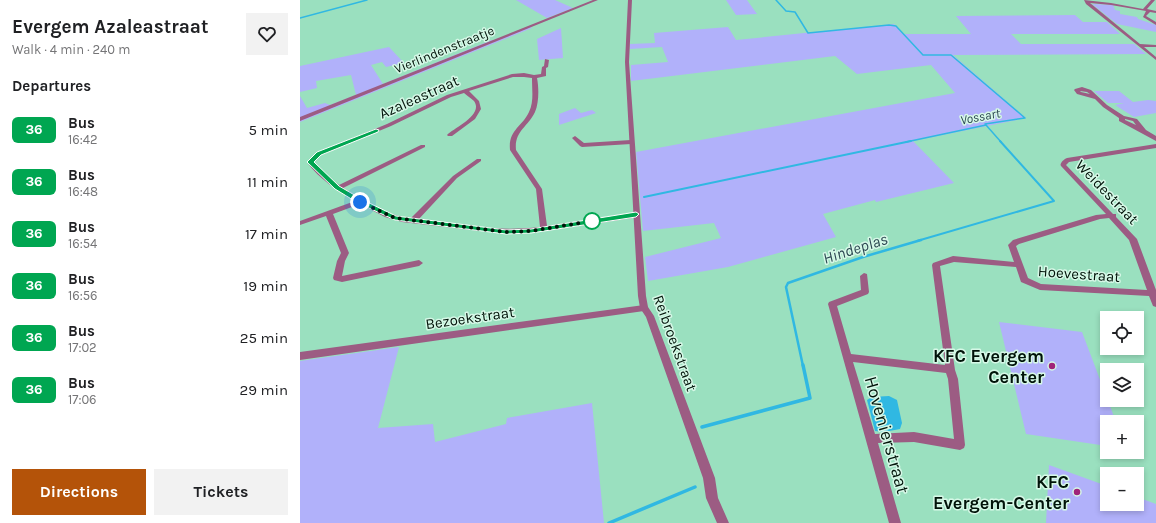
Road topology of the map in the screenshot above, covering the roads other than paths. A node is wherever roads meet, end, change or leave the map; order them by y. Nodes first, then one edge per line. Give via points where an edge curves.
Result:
1 (596, 0) edge
2 (630, 0) edge
3 (1153, 0) edge
4 (1086, 1) edge
5 (1146, 10) junction
6 (1156, 12) edge
7 (1156, 24) edge
8 (1139, 45) junction
9 (1156, 46) edge
10 (1156, 59) edge
11 (547, 60) dead end
12 (534, 77) junction
13 (465, 91) junction
14 (1096, 98) dead end
15 (300, 119) edge
16 (450, 135) dead end
17 (575, 138) dead end
18 (1156, 139) edge
19 (631, 142) junction
20 (423, 146) dead end
21 (1156, 146) edge
22 (479, 160) dead end
23 (337, 188) junction
24 (360, 202) junction
25 (329, 214) junction
26 (636, 214) junction
27 (1113, 216) junction
28 (412, 221) junction
29 (300, 223) edge
30 (544, 229) junction
31 (419, 263) dead end
32 (1019, 265) junction
33 (864, 276) dead end
34 (1154, 293) edge
35 (1156, 304) edge
36 (644, 308) junction
37 (300, 356) edge
38 (847, 357) junction
39 (950, 370) junction
40 (871, 439) junction
41 (723, 523) edge
42 (895, 523) edge

1 - 15 street, Vierlindenstraatje
2 - 19 street, Reibroekstraat via 627,55
3 - 5 street
4 - 5 street
4 - 8 street
5 - 6 street
5 - 7 street via 1144,16
8 - 9 street
8 - 10 street
11 - 12 street via 544,75
12 - 13 street, Azaleastraat via 512,76
12 - 30 street via 532,111 516,132 512,143 513,150 539,189
13 - 16 street via 476,100 478,109 470,121
13 - 23 street, Azaleastraat via 315,157 310,162 311,165
14 - 18 street via 1105,106 1123,114 1125,118 1136,120 1144,131
17 - 19 street via 582,145
19 - 26 street, Reibroekstraat
20 - 23 street
21 - 27 street, Weidestraat via 1064,162 1065,168
22 - 28 street via 456,177
23 - 24 street, Azaleastraat
24 - 25 street
24 - 28 street, Azaleastraat via 395,218
25 - 29 street
25 - 31 street via 346,253 341,261 338,278
26 - 30 street, Azaleastraat
26 - 36 street, Reibroekstraat
27 - 32 street, Hoevestraat via 1016,242 1012,245
27 - 34 street, Weidestraat via 1133,239
28 - 30 street, Azaleastraat via 506,232
32 - 34 street, Hoevestraat via 1024,280 1040,287
32 - 39 street via 953,259 936,265
33 - 38 street, Hovenierstraat via 865,292 832,304
34 - 35 street, Weidestraat
36 - 37 street, Bezoekstraat
36 - 41 street, Reibroekstraat via 650,316 709,478 712,498
38 - 39 street, Hovenierstraat
38 - 40 street, Hovenierstraat
39 - 40 street via 960,445 914,437
40 - 42 street, Hovenierstraat

